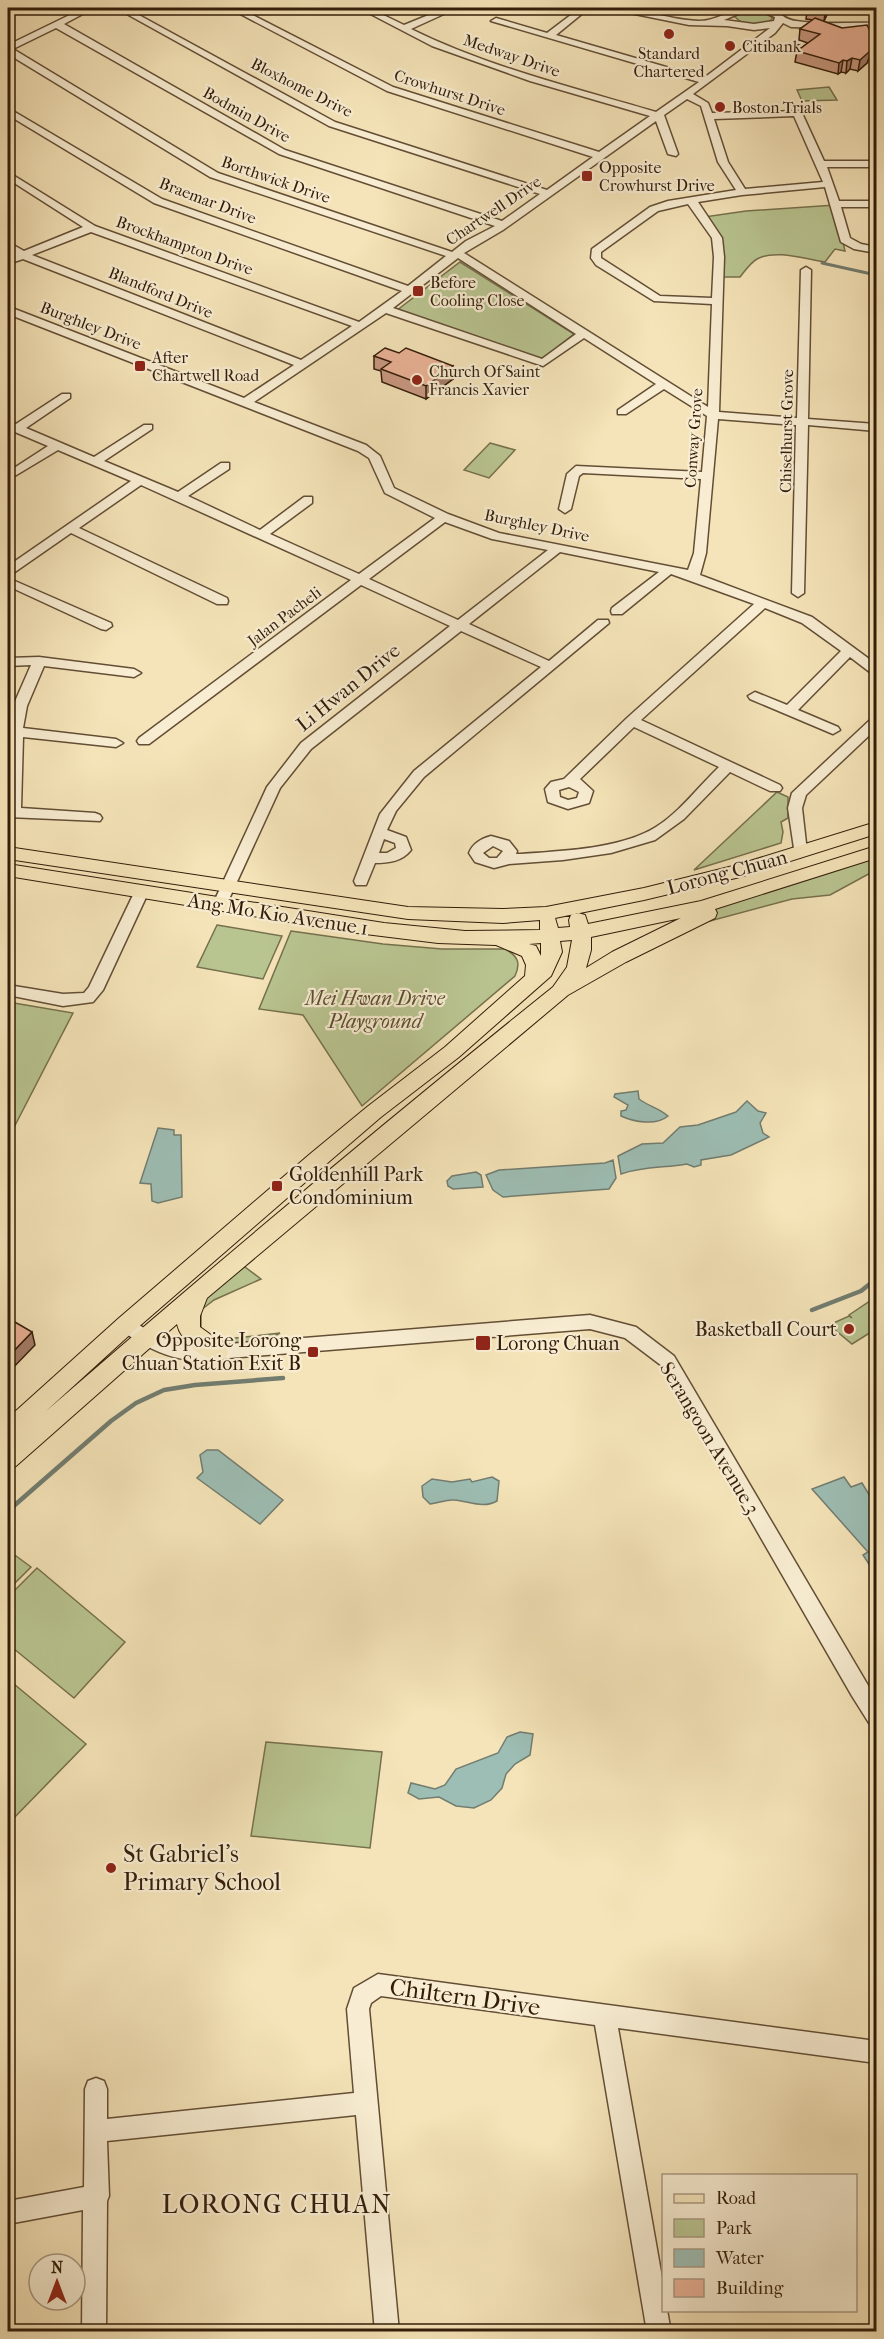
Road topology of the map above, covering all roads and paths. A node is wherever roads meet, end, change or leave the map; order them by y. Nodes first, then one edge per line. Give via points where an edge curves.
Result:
1 (90, 8) edge
2 (120, 8) edge
3 (233, 8) edge
4 (363, 8) edge
5 (453, 8) edge
6 (585, 8) edge
7 (620, 8) edge
8 (633, 8) edge
9 (748, 8) edge
10 (757, 8) edge
11 (771, 9) edge
12 (731, 15) junction
13 (496, 21) dead end
14 (776, 23) junction
15 (57, 25) junction
16 (742, 25) junction
17 (876, 27) edge
18 (405, 28) junction
19 (550, 35) junction
20 (758, 41) junction
21 (8, 49) edge
22 (706, 81) junction
23 (686, 94) junction
24 (8, 111) edge
25 (656, 116) junction
26 (710, 116) junction
27 (673, 154) dead end
28 (600, 156) junction
29 (820, 164) junction
30 (876, 164) edge
31 (8, 175) edge
32 (829, 184) junction
33 (742, 192) junction
34 (547, 193) junction
35 (691, 200) junction
36 (835, 204) junction
37 (876, 204) edge
38 (503, 225) junction
39 (91, 228) junction
40 (8, 245) edge
41 (876, 250) edge
42 (23, 255) junction
43 (456, 255) junction
44 (8, 261) edge
45 (806, 270) dead end
46 (410, 290) junction
47 (717, 301) junction
48 (385, 309) junction
49 (8, 310) edge
50 (361, 326) junction
51 (583, 334) junction
52 (304, 365) junction
53 (662, 385) junction
54 (66, 396) dead end
55 (245, 403) junction
56 (622, 412) dead end
57 (713, 415) junction
58 (804, 422) junction
59 (147, 426) dead end
60 (12, 427) edge
61 (876, 427) edge
62 (57, 446) junction
63 (94, 462) junction
64 (225, 466) dead end
65 (707, 476) junction
66 (8, 477) edge
67 (139, 481) junction
68 (179, 497) junction
69 (308, 500) dead end
70 (565, 509) dead end
71 (444, 517) junction
72 (70, 528) junction
73 (261, 535) junction
74 (559, 547) junction
75 (670, 569) junction
76 (8, 571) edge
77 (693, 576) junction
78 (359, 579) junction
79 (8, 582) edge
80 (798, 593) dead end
81 (222, 601) dead end
82 (763, 603) junction
83 (618, 611) dead end
84 (603, 623) dead end
85 (461, 624) junction
86 (106, 626) dead end
87 (849, 650) junction
88 (39, 661) junction
89 (8, 662) edge
90 (551, 666) junction
91 (876, 670) edge
92 (134, 673) dead end
93 (755, 696) dead end
94 (789, 711) junction
95 (632, 721) junction
96 (876, 722) edge
97 (833, 730) dead end
98 (12, 731) edge
99 (144, 741) dead end
100 (116, 743) dead end
101 (728, 766) junction
102 (569, 782) dead end
103 (775, 788) dead end
104 (11, 812) edge
105 (95, 818) dead end
106 (876, 828) edge
107 (380, 833) junction
108 (800, 852) junction
109 (876, 852) edge
110 (8, 853) edge
111 (372, 858) junction
112 (506, 859) dead end
113 (8, 870) edge
114 (360, 882) dead end
115 (228, 885) junction
116 (749, 892) junction
117 (141, 893) junction
118 (219, 906) junction
119 (574, 908) junction
120 (546, 913) junction
121 (581, 931) junction
122 (551, 935) junction
123 (486, 938) junction
124 (536, 979) junction
125 (8, 990) edge
126 (560, 992) junction
127 (392, 1098) junction
128 (418, 1109) junction
129 (270, 1201) junction
130 (291, 1215) junction
131 (197, 1294) junction
132 (127, 1324) junction
133 (147, 1339) junction
134 (217, 1352) junction
135 (8, 1432) edge
136 (8, 1459) edge
137 (876, 1716) edge
138 (605, 2017) junction
139 (876, 2052) edge
140 (96, 2089) dead end
141 (367, 2103) junction
142 (97, 2131) junction
143 (97, 2196) junction
144 (8, 2212) edge
145 (94, 2331) edge
146 (387, 2331) edge
147 (658, 2331) edge

1 - 15 street
2 - 34 street, Bloxhome Drive via 332,124
3 - 28 street, Crowhurst Drive via 390,89
4 - 18 street, Medway Drive
5 - 18 street
6 - 19 street
7 - 16 street via 689,22
8 - 12 street via 694,20 717,20
9 - 12 street
10 - 11 street
11 - 14 street
12 - 16 street
13 - 19 street
14 - 16 street via 762,27
14 - 17 street
14 - 20 street, Chartwell Drive
15 - 21 street
15 - 38 street, Bodmin Drive via 282,152
16 - 20 street via 756,31
18 - 25 street, Medway Drive via 435,44 533,79
19 - 22 street
20 - 22 street, Chartwell Drive
21 - 43 street, Borthwick Drive via 214,175
22 - 23 street, Chartwell Drive
23 - 25 street, Chartwell Drive
23 - 26 street via 705,105
24 - 46 street, Braemar Drive via 158,201
25 - 27 street via 660,117
25 - 28 street, Chartwell Drive
26 - 29 street via 798,113
26 - 33 street via 723,162
28 - 34 street, Chartwell Drive
29 - 30 street
29 - 32 street
31 - 39 street, Brockhampton Drive
32 - 33 street
32 - 36 street
33 - 35 street
34 - 38 street, Chartwell Drive
35 - 47 street, Conway Grove via 717,238
35 - 47 street via 654,209 595,255 600,263 658,299
36 - 37 street
36 - 41 street via 844,240
38 - 43 street, Chartwell Drive
39 - 42 street
39 - 50 street, Brockhampton Drive
40 - 42 street, Blandford Drive
42 - 44 street
42 - 52 street, Blandford Drive
43 - 46 street, Chartwell Drive
43 - 51 street, Borthwick Drive
45 - 58 street, Chiselhurst Grove
46 - 48 street, Chartwell Drive
47 - 57 street, Conway Grove
48 - 50 street, Chartwell Drive
48 - 51 street via 543,363
49 - 55 street, Burghley Drive
50 - 52 street, Chartwell Drive
51 - 53 street, Borthwick Drive
52 - 55 street, Chartwell Drive
53 - 56 street
53 - 57 street, Borthwick Drive
54 - 60 street
55 - 71 street, Burghley Drive via 368,450 377,460 389,490
57 - 58 street
57 - 65 street, Conway Grove
58 - 61 street
58 - 80 street, Chiselhurst Grove
59 - 63 street
60 - 62 street
62 - 63 street
62 - 66 street
63 - 67 street
64 - 68 street
65 - 70 street via 580,469 573,474
65 - 77 street, Conway Grove via 700,553
67 - 68 street
67 - 72 street
68 - 73 street
69 - 73 street
71 - 74 street, Burghley Drive via 496,536
71 - 78 street, Jalan Pacheli
72 - 76 street
72 - 81 street
73 - 78 street
74 - 75 street, Burghley Drive
74 - 85 street, Li Hwan Drive
75 - 77 street, Burghley Drive
75 - 83 street
77 - 82 street, Burghley Drive
78 - 85 street
78 - 99 street, Jalan Pacheli
79 - 86 street
82 - 87 street, Burghley Drive via 815,625
82 - 95 street
84 - 90 street
85 - 90 street
85 - 115 street, Li Hwan Drive via 319,736 290,764 267,798
87 - 91 street, Burghley Drive
87 - 94 street
88 - 89 street
88 - 92 street
88 - 98 street
90 - 107 street via 419,774 393,804
93 - 94 street
94 - 97 street
95 - 101 street
95 - 102 street
96 - 108 street via 799,793 795,808
98 - 100 street
98 - 104 street
101 - 103 street
101 - 112 street via 661,832 641,841 569,854
104 - 105 street
106 - 108 main road, Lorong Chuan
107 - 111 street
107 - 111 street via 401,840 404,850 390,858
108 - 119 main road, Lorong Chuan via 740,871
109 - 116 main road, Lorong Chuan
110 - 115 main road, Ang Mo Kio Avenue 1
111 - 114 street
113 - 117 main road, Ang Mo Kio Avenue 1
115 - 118 street, Li Hwan Drive
115 - 120 main road, Ang Mo Kio Avenue 1 via 408,913
116 - 121 main road, Lorong Chuan via 668,915
116 - 126 main road via 619,957
117 - 118 main road, Ang Mo Kio Avenue 1
117 - 125 street via 89,996 63,1000
118 - 123 main road, Ang Mo Kio Avenue 1 via 418,935
119 - 120 main road, Lorong Chuan
119 - 121 main road
120 - 122 main road
121 - 122 main road, Lorong Chuan
121 - 126 main road via 579,964
122 - 123 main road, Ang Mo Kio Avenue 1
122 - 124 main road via 549,962
123 - 124 main road via 529,951 536,965
124 - 127 main road
126 - 128 main road
127 - 128 main road via 411,1100
127 - 129 main road
128 - 130 main road
129 - 130 main road via 277,1211
129 - 132 main road
130 - 131 main road
131 - 133 main road
131 - 134 main road via 188,1326 192,1334
132 - 133 street, Serangoon Avenue 3
132 - 135 main road
133 - 134 street, Serangoon Avenue 3 via 183,1352
133 - 136 main road
134 - 137 street, Serangoon Avenue 3 via 590,1322 630,1332 668,1360
138 - 139 street, Chiltern Drive
138 - 141 street, Chiltern Drive via 378,1985 362,1996 358,2009
138 - 147 street
140 - 142 street
141 - 142 street
141 - 146 street, Chiltern Drive
142 - 143 street
143 - 144 street
143 - 145 street

